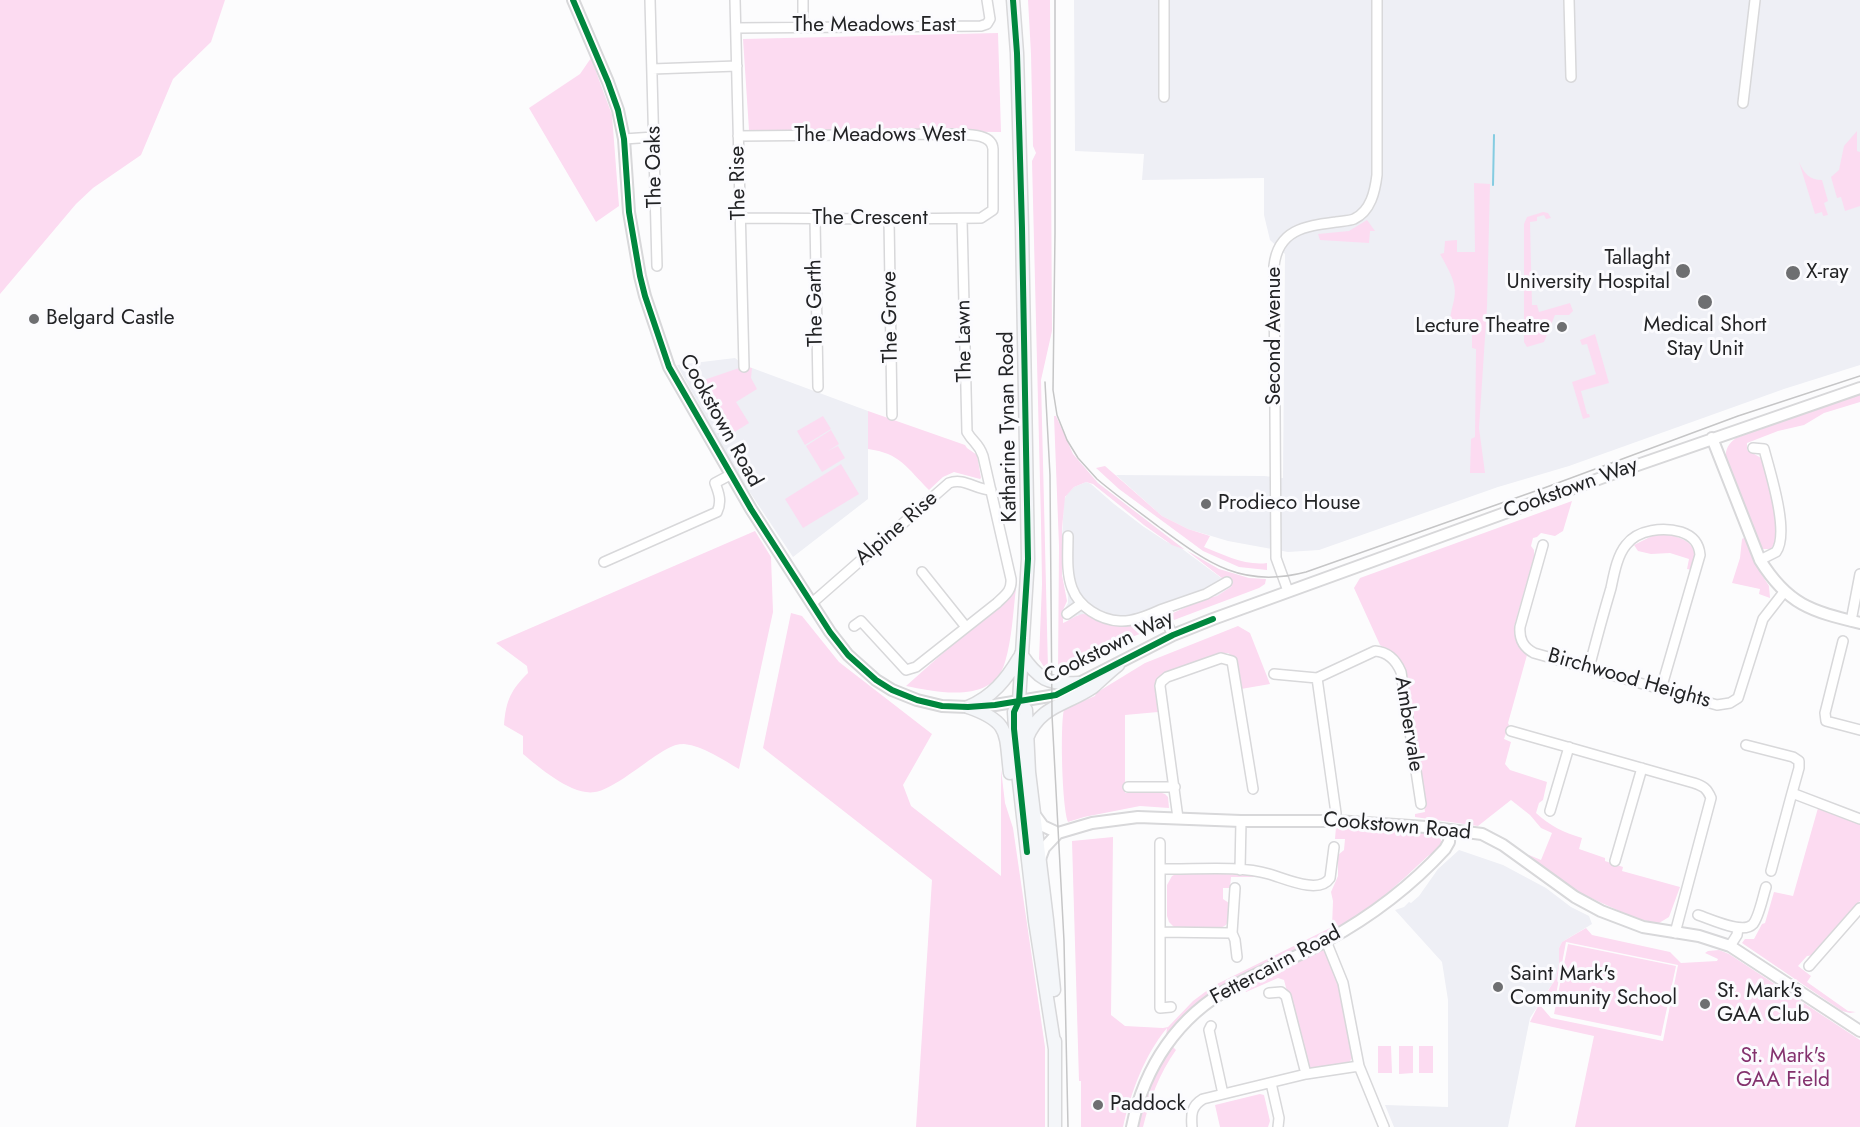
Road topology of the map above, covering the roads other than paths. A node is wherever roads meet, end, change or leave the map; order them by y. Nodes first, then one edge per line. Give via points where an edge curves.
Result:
1 (573, 0) edge
2 (650, 0) edge
3 (735, 0) edge
4 (803, 0) edge
5 (987, 0) edge
6 (1013, 0) edge
7 (1164, 0) edge
8 (1377, 0) edge
9 (1569, 0) edge
10 (1755, 0) edge
11 (803, 26) junction
12 (736, 28) junction
13 (737, 66) junction
14 (652, 69) junction
15 (1571, 77) dead end
16 (1164, 98) dead end
17 (1743, 103) dead end
18 (738, 136) junction
19 (654, 137) junction
20 (624, 139) junction
21 (993, 206) joint
22 (740, 218) junction
23 (815, 219) junction
24 (889, 219) junction
25 (962, 219) junction
26 (657, 266) dead end
27 (744, 367) dead end
28 (818, 387) dead end
29 (1860, 388) edge
30 (892, 415) dead end
31 (1712, 438) junction
32 (1753, 448) dead end
33 (730, 475) junction
34 (991, 490) junction
35 (1068, 536) dead end
36 (1543, 545) dead end
37 (1760, 561) junction
38 (604, 562) dead end
39 (922, 572) dead end
40 (1860, 574) edge
41 (1227, 582) dead end
42 (1288, 591) junction
43 (1784, 592) junction
44 (812, 603) junction
45 (1081, 604) junction
46 (1160, 610) junction
47 (1067, 614) dead end
48 (1855, 622) edge
49 (854, 627) dead end
50 (966, 627) junction
51 (1173, 635) junction
52 (1843, 641) dead end
53 (1021, 654) junction
54 (1118, 665) junction
55 (1588, 668) junction
56 (1274, 674) dead end
57 (1317, 678) junction
58 (1078, 683) junction
59 (1662, 689) junction
60 (1019, 701) junction
61 (968, 707) junction
62 (1860, 730) edge
63 (1511, 731) dead end
64 (1027, 740) junction
65 (1746, 745) dead end
66 (1569, 747) junction
67 (1642, 768) junction
68 (1128, 786) dead end
69 (1175, 787) junction
70 (1253, 789) dead end
71 (1792, 794) junction
72 (1421, 804) dead end
73 (1550, 811) dead end
74 (1029, 815) junction
75 (1178, 819) junction
76 (1860, 819) edge
77 (1241, 821) junction
78 (1336, 821) junction
79 (1450, 830) junction
80 (1058, 833) junction
81 (1160, 843) dead end
82 (1334, 847) dead end
83 (1040, 859) junction
84 (1616, 861) dead end
85 (1161, 869) junction
86 (1240, 870) junction
87 (1771, 871) dead end
88 (1766, 887) dead end
89 (1235, 888) dead end
90 (1860, 908) edge
91 (1698, 915) dead end
92 (1738, 928) junction
93 (1160, 932) junction
94 (1232, 933) junction
95 (1675, 933) junction
96 (1326, 941) junction
97 (1730, 946) junction
98 (1237, 957) dead end
99 (1809, 966) dead end
100 (1269, 993) dead end
101 (1171, 1007) dead end
102 (1211, 1026) dead end
103 (1859, 1028) edge
104 (1055, 1049) junction
105 (1359, 1066) junction
106 (1306, 1074) junction
107 (1271, 1083) junction
108 (1223, 1094) junction
109 (1055, 1127) edge
110 (1132, 1127) edge
111 (1192, 1127) edge
112 (1278, 1127) edge
113 (1384, 1127) edge

1 - 20 street, Cookstown Road via 608,82
2 - 14 street, The Oaks
3 - 12 street, The Rise
4 - 11 street
5 - 11 street, The Meadows East via 990,19 981,26
6 - 53 main road, Katharine Tynan Road via 1028,537
7 - 16 street
8 - 42 street, Second Avenue via 1377,175 1371,201 1354,219 1299,229 1276,253 1276,558
9 - 15 street
10 - 17 street
11 - 12 street, The Meadows East
12 - 13 street, The Rise
13 - 14 street
13 - 18 street, The Rise
14 - 19 street, The Oaks
18 - 21 street, The Meadows West via 983,137 993,144
18 - 22 street, The Rise
19 - 20 street
19 - 26 street, The Oaks
20 - 33 street, Cookstown Road via 629,212 645,296 669,367
21 - 25 street, The Crescent via 981,218
22 - 23 street, The Crescent
22 - 27 street, The Rise
23 - 24 street, The Crescent
23 - 28 street, The Garth
24 - 25 street, The Crescent
24 - 30 street, The Grove
25 - 34 street, The Lawn via 967,432 981,446
29 - 31 street, Cookstown Way
31 - 37 street
31 - 42 street, Cookstown Way
32 - 37 street via 1765,444 1778,504 1781,542 1776,552
33 - 38 street via 715,483 720,506 717,512
33 - 44 street, Cookstown Road
34 - 44 street, Alpine Rise via 959,481 950,483
34 - 50 street via 1011,587
35 - 45 street via 1070,580
36 - 55 street, Birchwood Heights via 1519,635 1527,649
37 - 43 street
39 - 50 street
40 - 48 street
41 - 46 street
42 - 51 street, Cookstown Way
43 - 48 street via 1810,609
43 - 59 street, Birchwood Heights via 1763,619 1738,698 1717,705
44 - 61 street, Cookstown Road via 848,655 876,680 917,699 942,706
45 - 46 street via 1121,622
45 - 47 street
46 - 51 street
49 - 50 street via 861,621 906,670 916,667
51 - 54 street, Cookstown Way
52 - 62 street via 1826,721
53 - 58 main road via 1043,679 1055,684
53 - 60 main road, Katharine Tynan Road
53 - 61 main road via 1000,687
54 - 58 street, Cookstown Way
54 - 64 main road via 1093,686 1048,710
55 - 59 street, Birchwood Heights
55 - 59 street via 1621,552 1627,543 1643,534 1662,529 1675,531 1695,540 1700,555
56 - 57 street
57 - 72 street, Ambervale via 1375,651 1398,664
57 - 78 street
58 - 60 street, Cookstown Way via 1056,695
60 - 61 street, Cookstown Road
60 - 64 main road, Katharine Tynan Road via 1026,710
60 - 74 main road, Katharine Tynan Road via 1014,729
61 - 74 main road via 988,715 1005,731 1012,795
63 - 66 street
64 - 74 main road, Katharine Tynan Road
65 - 71 street via 1799,760
66 - 67 street
66 - 73 street
67 - 84 street
67 - 95 street via 1703,785 1711,798
68 - 69 street
69 - 70 street via 1161,682 1167,676 1221,658 1232,661
69 - 75 street
71 - 76 street
71 - 87 street
74 - 80 street
74 - 83 main road, Katharine Tynan Road
74 - 104 main road, Katharine Tynan Road via 1035,921
75 - 77 street, Cookstown Road
75 - 80 street, Cookstown Road via 1138,817 1092,823
77 - 78 street, Cookstown Road
77 - 86 street
78 - 79 street, Cookstown Road
79 - 95 street, Cookstown Road via 1482,834 1503,844 1600,911 1643,927
79 - 96 street, Fettercairn Road via 1445,849 1403,888
80 - 83 street
81 - 85 street
82 - 86 street via 1330,878 1320,886
83 - 104 main road, Katharine Tynan Road via 1052,960
85 - 86 street
85 - 93 street
88 - 92 street via 1754,923
89 - 94 street
90 - 99 street
91 - 92 street
92 - 97 street
93 - 94 street
93 - 101 street via 1160,1008
94 - 98 street
95 - 97 street, Cookstown Road
96 - 105 street via 1343,983
96 - 110 street, Fettercairn Road via 1231,987 1189,1018 1155,1061
97 - 103 street, Cookstown Road
100 - 106 street via 1281,992 1286,996
102 - 108 street
104 - 109 main road, Katharine Tynan Road
105 - 106 street
105 - 113 street
106 - 107 street
107 - 108 street
107 - 112 street
108 - 111 street via 1197,1103 1191,1115

